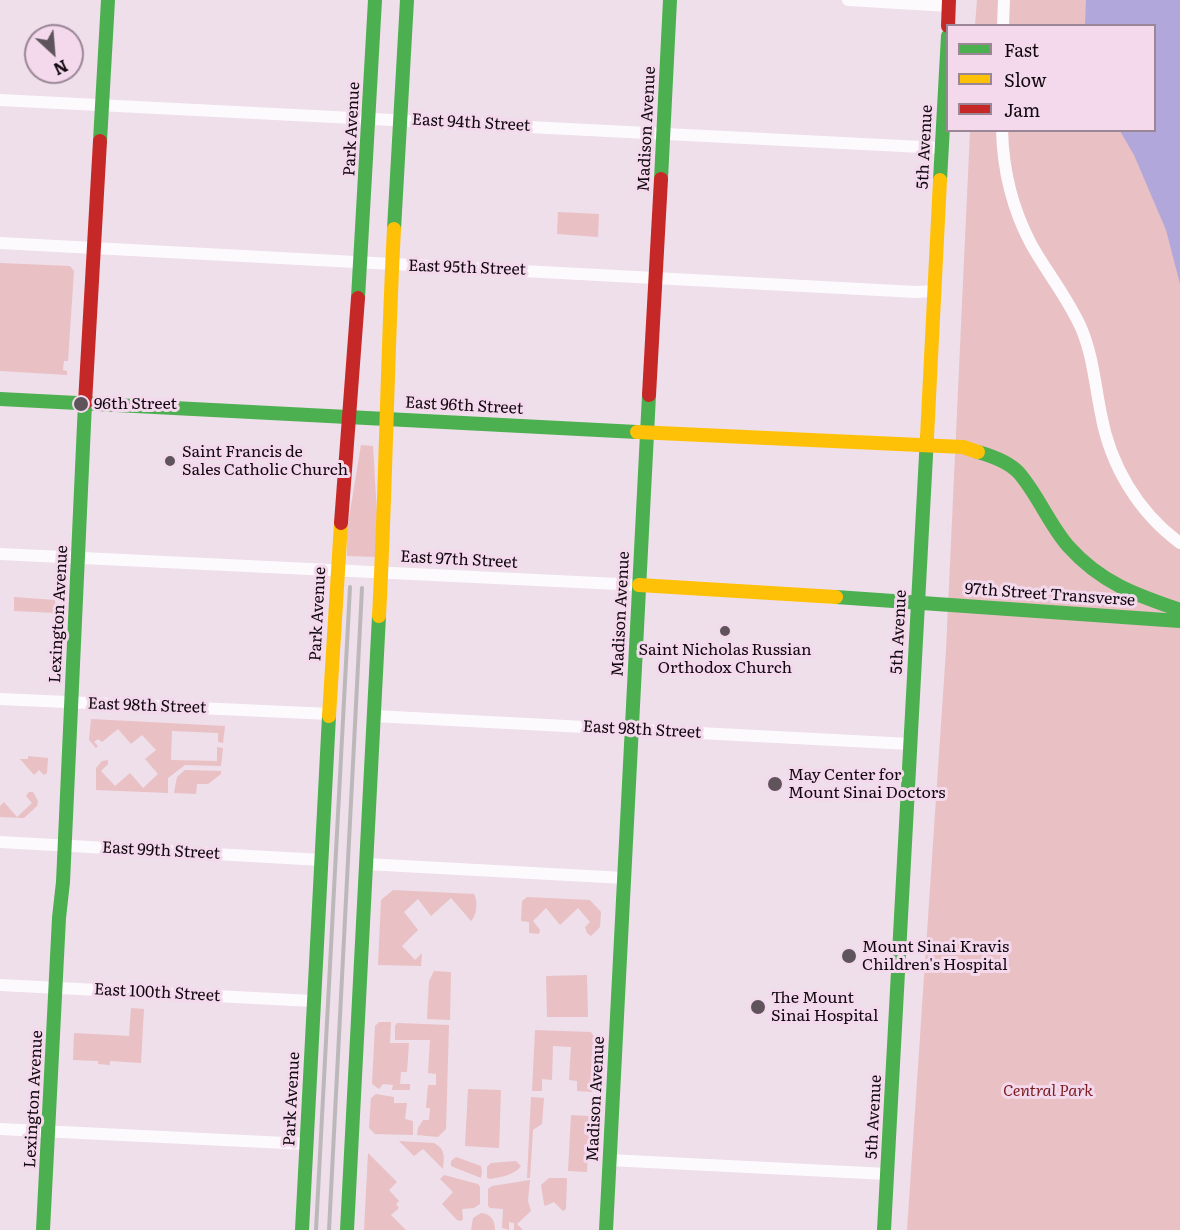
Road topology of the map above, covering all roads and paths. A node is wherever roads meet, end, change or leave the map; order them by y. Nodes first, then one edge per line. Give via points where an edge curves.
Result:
1 (108, 0) edge
2 (375, 0) edge
3 (407, 0) edge
4 (670, 0) edge
5 (848, 0) edge
6 (1004, 0) edge
7 (949, 3) edge
8 (948, 24) edge
9 (1003, 24) edge
10 (946, 68) edge
11 (0, 100) edge
12 (103, 104) junction
13 (369, 118) junction
14 (400, 120) junction
15 (1002, 132) edge
16 (663, 134) junction
17 (941, 148) junction
18 (0, 243) edge
19 (95, 248) junction
20 (361, 263) junction
21 (393, 265) junction
22 (655, 278) junction
23 (934, 291) junction
24 (0, 399) edge
25 (86, 404) junction
26 (349, 417) junction
27 (388, 419) junction
28 (647, 432) junction
29 (926, 446) junction
30 (1180, 543) edge
31 (0, 554) edge
32 (78, 558) junction
33 (337, 571) junction
34 (381, 573) junction
35 (639, 585) junction
36 (917, 602) junction
37 (1180, 610) edge
38 (1180, 621) edge
39 (0, 699) edge
40 (71, 702) junction
41 (330, 714) junction
42 (374, 716) junction
43 (631, 729) junction
44 (910, 744) junction
45 (0, 842) edge
46 (64, 845) junction
47 (322, 860) junction
48 (366, 864) junction
49 (624, 878) junction
50 (0, 985) edge
51 (55, 988) junction
52 (314, 1001) junction
53 (0, 1129) edge
54 (48, 1132) junction
55 (306, 1144) junction
56 (609, 1160) junction
57 (887, 1174) junction
58 (44, 1230) edge
59 (302, 1230) edge
60 (347, 1230) edge
61 (606, 1230) edge
62 (884, 1230) edge

1 - 12 main road, Lexington Avenue
2 - 13 main road, Park Avenue
3 - 14 main road
4 - 16 main road, Madison Avenue
5 - 7 street
6 - 9 street
7 - 8 main road
10 - 17 main road, 5th Avenue
11 - 12 street, East 94th Street
12 - 13 street, East 94th Street
12 - 19 main road, Lexington Avenue
13 - 14 street, East 94th Street
13 - 20 main road, Park Avenue
14 - 16 street, East 94th Street
14 - 21 main road
15 - 30 street via 1004,166 1012,200 1031,244 1082,332 1094,371 1104,430 1116,464 1145,510
16 - 17 street, East 94th Street
16 - 22 main road, Madison Avenue
17 - 23 main road, 5th Avenue
18 - 19 street, East 95th Street
19 - 20 street, East 95th Street
19 - 25 main road, Lexington Avenue
20 - 21 street, East 95th Street
20 - 26 main road, Park Avenue
21 - 22 street, East 95th Street
21 - 27 main road
22 - 23 street, East 95th Street
22 - 28 main road, Madison Avenue
23 - 29 main road, 5th Avenue
24 - 25 main road, East 96th Street
25 - 26 main road, East 96th Street
25 - 32 main road, Lexington Avenue
26 - 27 main road, East 96th Street
26 - 33 main road, Park Avenue
27 - 28 main road, East 96th Street
27 - 34 main road
28 - 29 main road, East 96th Street
28 - 35 main road, Madison Avenue
29 - 36 main road, 5th Avenue
29 - 37 main road, 97th Street Transverse via 963,447 1003,461 1018,472 1059,535 1087,564 1130,593
31 - 32 street, East 97th Street
32 - 33 street, East 97th Street
32 - 40 main road, Lexington Avenue
33 - 34 street, East 97th Street
33 - 41 main road, Park Avenue
34 - 35 street, East 97th Street
34 - 42 main road
35 - 36 main road, East 97th Street
35 - 43 main road, Madison Avenue
36 - 38 main road, 97th Street Transverse
36 - 44 main road, 5th Avenue
39 - 40 street, East 98th Street
40 - 41 street, East 98th Street
40 - 46 main road, Lexington Avenue
41 - 47 main road, Park Avenue
42 - 43 street, East 98th Street
42 - 48 main road
43 - 44 street, East 98th Street
43 - 49 main road, Madison Avenue
44 - 57 main road, 5th Avenue
45 - 46 street, East 99th Street
46 - 47 street, East 99th Street
46 - 51 main road, Lexington Avenue
47 - 52 main road, Park Avenue
48 - 49 street
48 - 60 main road
49 - 56 main road, Madison Avenue
50 - 51 street, East 100th Street
51 - 52 street, East 100th Street
51 - 54 main road, Lexington Avenue
52 - 55 main road, Park Avenue
53 - 54 street
54 - 55 street
54 - 58 main road, Lexington Avenue
55 - 59 main road, Park Avenue
56 - 57 street
56 - 61 main road, Madison Avenue
57 - 62 main road, 5th Avenue

